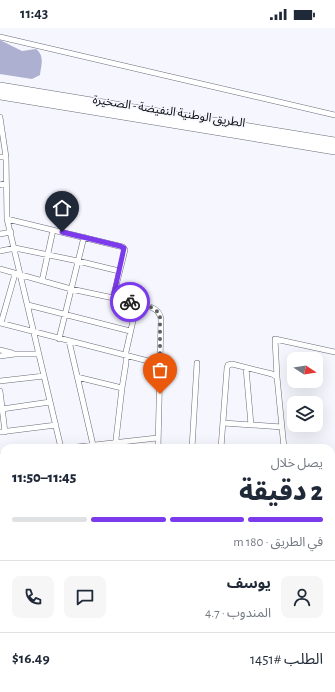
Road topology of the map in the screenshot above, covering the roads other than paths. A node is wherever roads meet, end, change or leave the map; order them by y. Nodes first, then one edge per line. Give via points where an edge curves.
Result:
1 (0, 37) edge
2 (0, 87) edge
3 (0, 95) edge
4 (335, 114) edge
5 (0, 117) edge
6 (335, 142) edge
7 (335, 150) edge
8 (6, 156) junction
9 (0, 157) edge
10 (6, 183) junction
11 (0, 185) edge
12 (0, 218) edge
13 (7, 218) junction
14 (53, 230) junction
15 (11, 232) junction
16 (0, 234) edge
17 (84, 237) junction
18 (14, 248) junction
19 (0, 251) edge
20 (48, 254) junction
21 (78, 261) junction
22 (0, 269) edge
23 (119, 271) junction
24 (15, 274) junction
25 (21, 276) junction
26 (42, 281) junction
27 (71, 289) junction
28 (113, 298) junction
29 (137, 303) junction
30 (28, 305) junction
31 (65, 315) junction
32 (1, 323) edge
33 (130, 331) junction
34 (34, 332) junction
35 (59, 339) junction
36 (69, 341) junction
37 (0, 350) edge
38 (335, 352) edge
39 (15, 354) junction
40 (38, 354) junction
41 (0, 356) edge
42 (126, 356) junction
43 (197, 362) dead end
44 (160, 364) junction
45 (246, 368) junction
46 (44, 376) junction
47 (77, 377) junction
48 (277, 377) junction
49 (0, 381) edge
50 (122, 388) junction
51 (0, 391) edge
52 (50, 402) junction
53 (2, 409) junction
54 (223, 423) junction
55 (56, 425) junction
56 (251, 425) junction
57 (282, 427) junction
58 (3, 432) edge
59 (157, 438) junction
60 (60, 444) edge
61 (93, 444) edge
62 (116, 444) edge
63 (122, 444) edge
64 (158, 444) edge
65 (192, 444) edge
66 (221, 444) edge
67 (284, 444) edge

1 - 4 street
2 - 6 highway, الطريق الوطنية النفيضة - الصخيرة
3 - 7 highway, الطريق الوطنية النفيضة - الصخيرة
5 - 8 street
8 - 9 street
8 - 10 street
10 - 11 street
10 - 13 street
12 - 13 street
13 - 14 street
13 - 15 street
14 - 17 street
14 - 20 street
15 - 16 street
15 - 18 street
17 - 21 street
17 - 23 street via 124,248
18 - 19 street
18 - 20 street
18 - 25 street
20 - 21 street
20 - 26 street
21 - 23 street
21 - 27 street
22 - 24 street
23 - 28 street
24 - 25 street
24 - 32 street
25 - 26 street
25 - 30 street
26 - 27 street
27 - 28 street
27 - 31 street
28 - 29 street
29 - 33 street
29 - 44 street via 157,310 160,315
30 - 31 street
30 - 34 street
31 - 33 street
31 - 35 street
32 - 34 street
33 - 42 street
34 - 35 street
34 - 40 street
35 - 36 street
36 - 42 street
36 - 47 street
37 - 39 street
38 - 48 street via 275,339
39 - 40 street
39 - 41 street
40 - 46 street
42 - 44 street
42 - 50 street
43 - 65 street
44 - 59 street
45 - 48 street
45 - 54 street via 232,364 227,366
45 - 56 street
46 - 49 street
46 - 52 street
47 - 50 street
47 - 61 street
48 - 57 street
50 - 62 street
51 - 53 street
52 - 53 street
52 - 55 street
53 - 58 street
54 - 56 street
54 - 66 street
55 - 58 street
55 - 60 street
56 - 57 street
57 - 67 street
59 - 63 street
59 - 64 street

